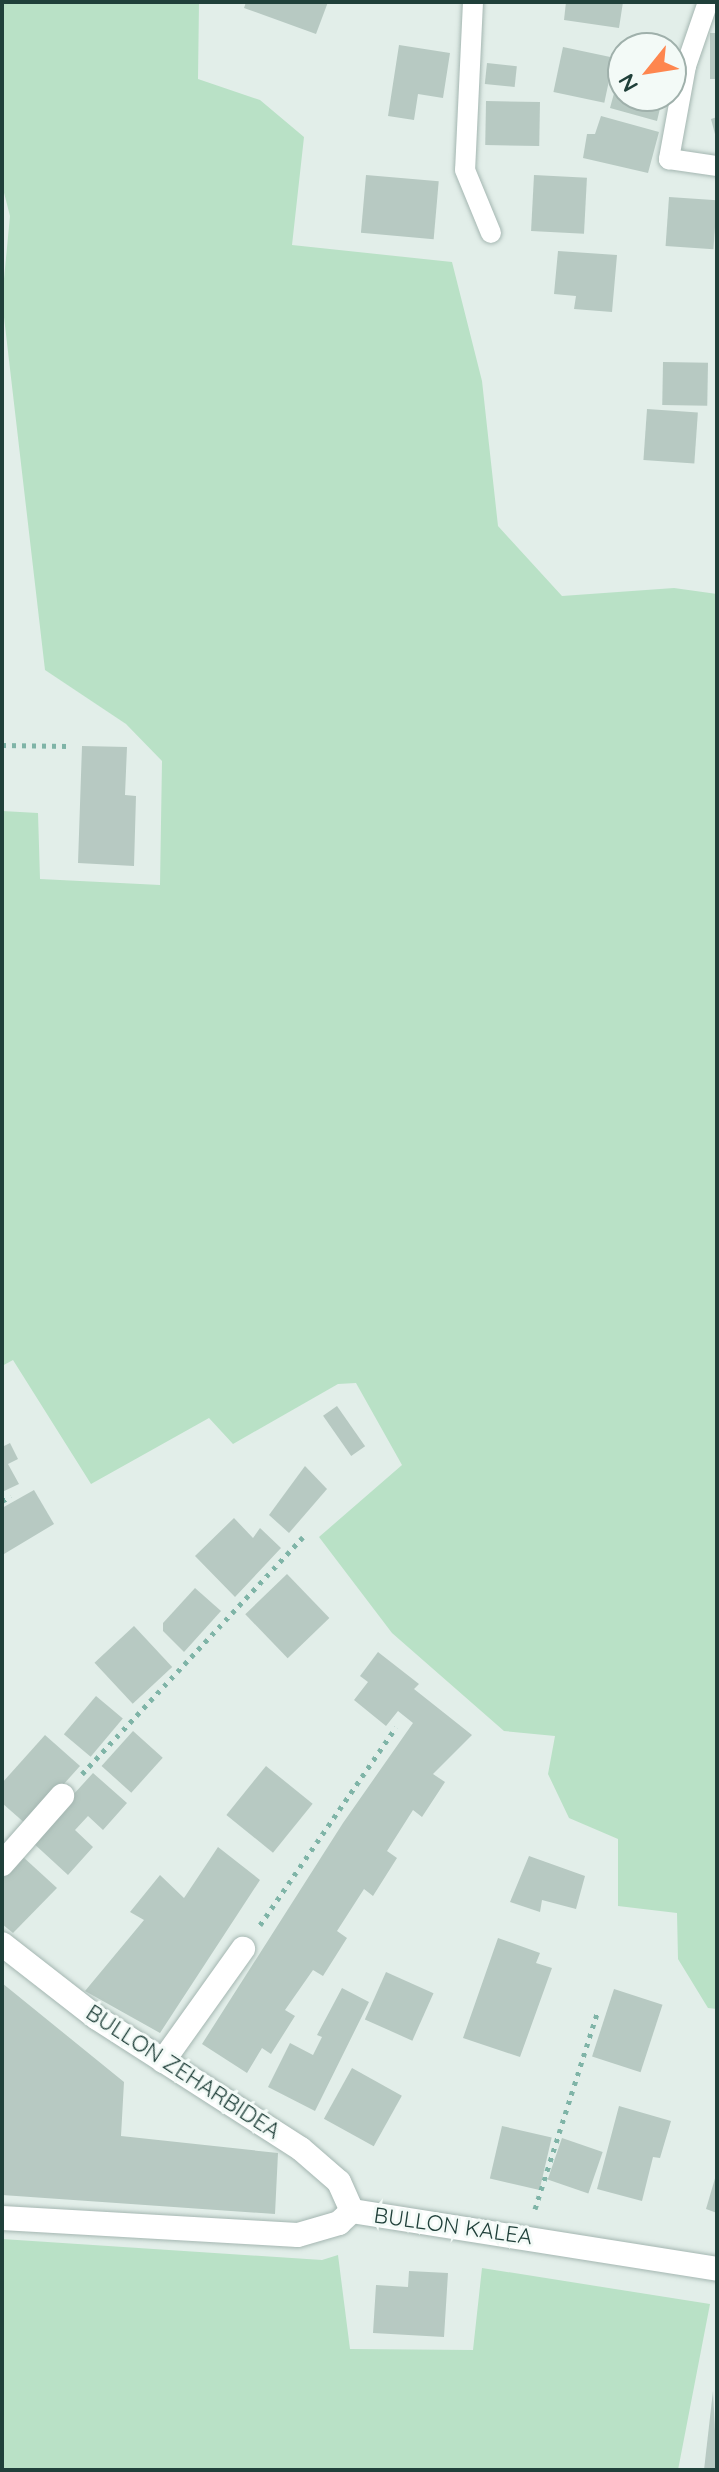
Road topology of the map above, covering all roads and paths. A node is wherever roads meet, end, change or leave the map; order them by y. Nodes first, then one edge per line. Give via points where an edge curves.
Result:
1 (473, 2) edge
2 (708, 2) edge
3 (717, 166) edge
4 (491, 233) dead end
5 (2, 745) edge
6 (68, 746) dead end
7 (11, 1496) dead end
8 (2, 1501) edge
9 (303, 1537) dead end
10 (396, 1727) dead end
11 (62, 1796) joint
12 (2, 1864) edge
13 (2, 1944) edge
14 (243, 1949) joint
15 (597, 2013) dead end
16 (163, 2061) junction
17 (352, 2211) junction
18 (2, 2218) edge
19 (527, 2236) junction
20 (717, 2269) edge

1 - 4 lane via 465,170
2 - 3 lane via 686,66 669,159
5 - 6 path
7 - 8 path
9 - 11 path
10 - 14 path
11 - 12 street
13 - 16 street, BULLON ZEHARBIDEA
14 - 16 street
15 - 19 path
16 - 17 street, BULLON ZEHARBIDEA via 301,2149 339,2182
17 - 18 street, BULLON KALEA via 339,2223 298,2235
17 - 19 street, BULLON KALEA
19 - 20 street, BULLON KALEA

